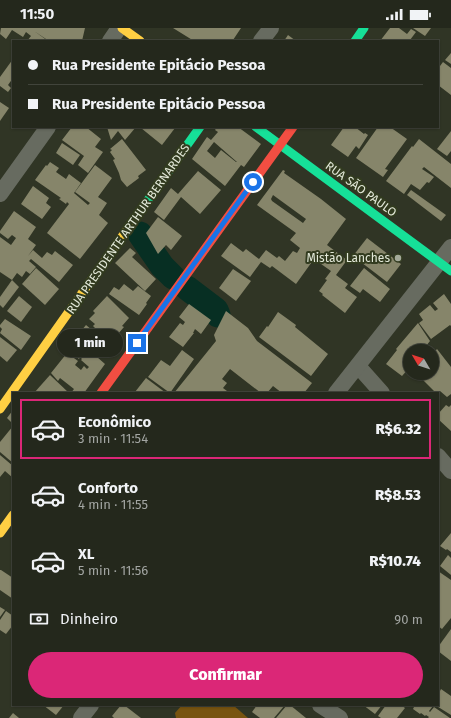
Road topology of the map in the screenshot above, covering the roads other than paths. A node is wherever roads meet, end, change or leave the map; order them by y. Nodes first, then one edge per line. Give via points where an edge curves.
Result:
1 (121, 28) edge
2 (270, 28) edge
3 (364, 28) edge
4 (111, 40) edge
5 (139, 40) edge
6 (262, 40) edge
7 (355, 40) edge
8 (47, 128) edge
9 (199, 128) edge
10 (257, 128) edge
11 (292, 128) edge
12 (280, 145) junction
13 (0, 194) edge
14 (451, 247) edge
15 (445, 267) edge
16 (358, 366) junction
17 (12, 392) edge
18 (12, 392) edge
19 (102, 392) edge
20 (337, 392) edge
21 (381, 392) edge
22 (0, 409) edge
23 (439, 457) edge
24 (451, 470) edge
25 (12, 516) edge
26 (0, 534) edge
27 (90, 706) edge
28 (322, 706) edge
29 (81, 718) edge
30 (340, 718) edge

1 - 4 street
1 - 5 street
2 - 6 street
3 - 7 street
8 - 13 street
9 - 18 street, RUA PRESIDENTE ARTHUR BERNARDES
10 - 12 street, RUA SÃO PAULO
11 - 12 street
12 - 15 street, RUA SÃO PAULO
12 - 19 street
14 - 15 street
15 - 16 street
16 - 20 street
16 - 21 street
17 - 22 street, RUA PRESIDENTE ARTHUR BERNARDES
23 - 24 street
25 - 26 street
27 - 29 street
28 - 30 street

